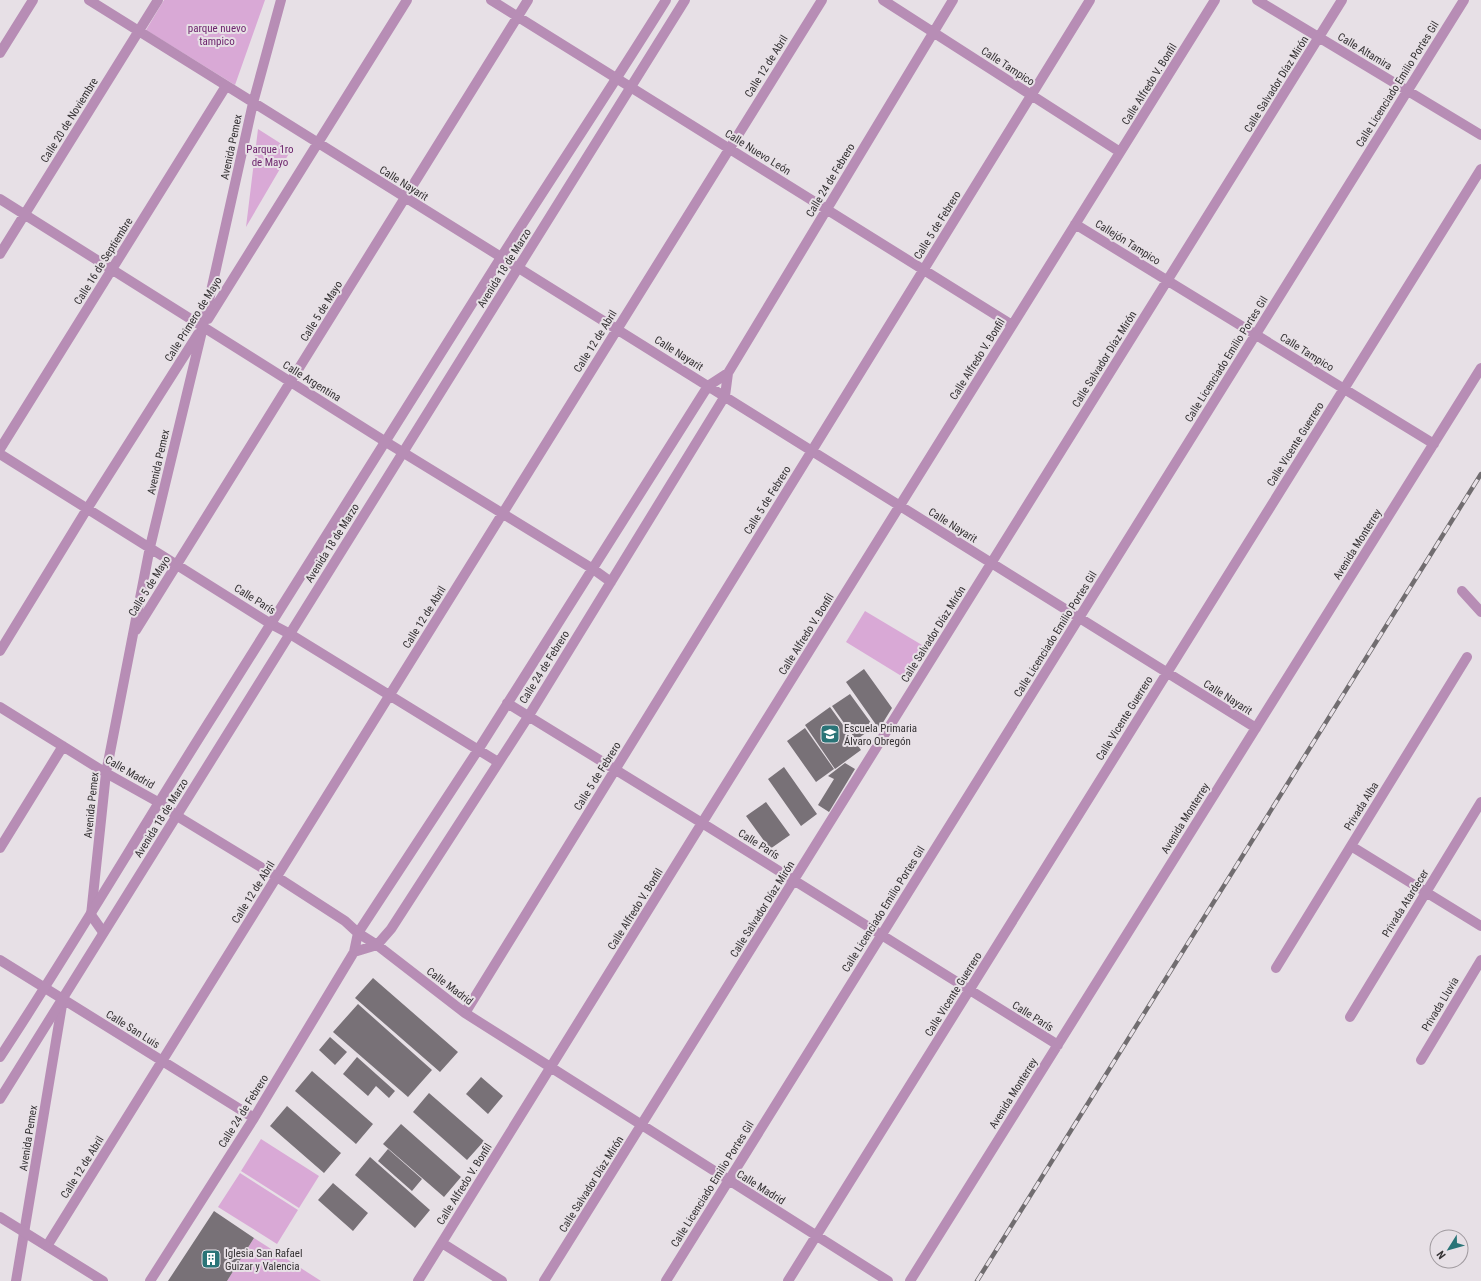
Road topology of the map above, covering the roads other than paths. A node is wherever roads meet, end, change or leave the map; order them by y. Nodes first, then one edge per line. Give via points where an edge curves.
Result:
1 (33, 0) edge
2 (89, 0) edge
3 (158, 0) edge
4 (281, 0) edge
5 (407, 0) edge
6 (491, 0) edge
7 (528, 0) edge
8 (666, 0) edge
9 (685, 0) edge
10 (822, 0) edge
11 (883, 0) edge
12 (954, 0) edge
13 (1090, 0) edge
14 (1215, 0) edge
15 (1257, 0) edge
16 (1342, 0) edge
17 (1464, 0) edge
18 (518, 17) junction
19 (139, 31) junction
20 (934, 32) junction
21 (1319, 37) junction
22 (0, 53) edge
23 (617, 79) junction
24 (226, 86) junction
25 (630, 87) junction
26 (1408, 91) junction
27 (1031, 95) junction
28 (253, 103) junction
29 (1481, 135) edge
30 (318, 143) junction
31 (729, 149) junction
32 (1120, 152) junction
33 (1481, 169) edge
34 (405, 198) junction
35 (0, 199) edge
36 (826, 209) junction
37 (24, 214) junction
38 (1076, 224) junction
39 (0, 254) edge
40 (501, 258) junction
41 (518, 268) junction
42 (112, 269) junction
43 (923, 269) junction
44 (1168, 280) junction
45 (1012, 325) junction
46 (203, 326) junction
47 (617, 329) junction
48 (1256, 335) junction
49 (1481, 368) edge
50 (728, 373) junction
51 (291, 381) junction
52 (708, 386) junction
53 (1344, 389) junction
54 (725, 396) junction
55 (386, 442) junction
56 (1434, 444) junction
57 (0, 448) edge
58 (812, 451) junction
59 (403, 452) junction
60 (0, 454) edge
61 (900, 506) junction
62 (87, 509) junction
63 (502, 514) junction
64 (150, 547) junction
65 (991, 563) junction
66 (177, 564) junction
67 (593, 569) junction
68 (611, 582) junction
69 (1462, 591) dead end
70 (1481, 612) edge
71 (1079, 618) junction
72 (271, 624) junction
73 (290, 634) junction
74 (133, 635) junction
75 (0, 652) edge
76 (1467, 657) dead end
77 (1167, 673) junction
78 (390, 696) junction
79 (507, 703) junction
80 (0, 707) edge
81 (528, 716) junction
82 (1256, 728) junction
83 (64, 746) junction
84 (478, 750) junction
85 (498, 762) junction
86 (614, 770) junction
87 (106, 773) junction
88 (158, 802) junction
89 (1481, 802) edge
90 (177, 816) junction
91 (702, 823) junction
92 (1351, 846) junction
93 (0, 848) edge
94 (277, 877) junction
95 (794, 881) junction
96 (1426, 892) junction
97 (91, 915) junction
98 (1481, 926) edge
99 (103, 932) junction
100 (358, 933) junction
101 (881, 935) junction
102 (377, 945) junction
103 (354, 952) junction
104 (0, 960) edge
105 (1481, 960) edge
106 (1276, 968) dead end
107 (45, 988) junction
108 (969, 990) junction
109 (63, 999) junction
110 (465, 1013) junction
111 (1350, 1017) dead end
112 (1058, 1045) junction
113 (0, 1057) edge
114 (1420, 1060) dead end
115 (162, 1061) junction
116 (551, 1068) junction
117 (0, 1099) edge
118 (254, 1118) junction
119 (642, 1125) junction
120 (728, 1180) junction
121 (0, 1217) edge
122 (25, 1232) junction
123 (816, 1236) junction
124 (442, 1243) junction
125 (47, 1246) junction
126 (16, 1281) edge
127 (103, 1281) edge
128 (150, 1281) edge
129 (418, 1281) edge
130 (502, 1281) edge
131 (544, 1281) edge
132 (666, 1281) edge
133 (788, 1281) edge
134 (888, 1281) edge
135 (910, 1281) edge

1 - 22 street
2 - 19 street, Calle Nayarit
3 - 19 street, Calle 20 de Noviembre
4 - 28 street, Avenida Pemex
5 - 30 street, Calle Primero de Mayo
6 - 18 street, Calle Nuevo León
7 - 18 street, Calle 5 de Mayo
8 - 23 street, Avenida 18 de Marzo
9 - 25 street, Avenida 18 de Marzo
10 - 31 street, Calle 12 de Abril
11 - 20 street, Calle Tampico
12 - 20 street, Calle 24 de Febrero
13 - 27 street, Calle 5 de Febrero
14 - 32 street, Calle Alfredo V. Bonfil
15 - 21 street, Calle Altamira
16 - 21 street, Calle Salvador Díaz Mirón
17 - 26 street, Calle Licenciado Emilio Portes Gil
18 - 23 street, Calle Nuevo León
18 - 34 street, Calle 5 de Mayo
19 - 24 street, Calle Nayarit
19 - 37 street, Calle 20 de Noviembre
20 - 27 street, Calle Tampico
20 - 36 street, Calle 24 de Febrero
21 - 26 street, Calle Altamira
21 - 44 street, Calle Salvador Díaz Mirón
23 - 25 street, Calle Nuevo León
23 - 40 street, Avenida 18 de Marzo
24 - 28 street, Calle Nayarit
24 - 42 street, Calle 16 de Septiembre
25 - 31 street, Calle Nuevo León
25 - 41 street, Avenida 18 de Marzo
26 - 29 street, Calle Altamira
26 - 48 street, Calle Licenciado Emilio Portes Gil
27 - 32 street, Calle Tampico
27 - 43 street, Calle 5 de Febrero
28 - 30 street, Calle Nayarit
28 - 46 street, Avenida Pemex
30 - 34 street, Calle Nayarit
30 - 46 street, Calle Primero de Mayo
31 - 36 street, Calle Nuevo León
31 - 47 street, Calle 12 de Abril
32 - 38 street, Calle Alfredo V. Bonfil
33 - 53 street, Calle Vicente Guerrero
34 - 40 street, Calle Nayarit
34 - 51 street, Calle 5 de Mayo
35 - 37 street, Calle Argentina
36 - 43 street, Calle Nuevo León
36 - 50 street, Calle 24 de Febrero
37 - 39 street, Calle 20 de Noviembre
37 - 42 street, Calle Argentina
38 - 44 street, Callejón Tampico
38 - 45 street, Calle Alfredo V. Bonfil
40 - 41 street, Calle Nayarit
40 - 55 street, Avenida 18 de Marzo
41 - 47 street, Calle Nayarit
41 - 59 street, Avenida 18 de Marzo
42 - 46 street, Calle Argentina
42 - 57 street, Calle 16 de Septiembre
43 - 45 street, Calle Nuevo León
43 - 58 street, Calle 5 de Febrero
44 - 48 street, Calle Tampico
44 - 65 street, Calle Salvador Díaz Mirón
45 - 61 street, Calle Alfredo V. Bonfil
46 - 51 street, Calle Argentina
46 - 62 street, Calle Primero de Mayo
46 - 64 street, Avenida Pemex
47 - 52 street, Calle Nayarit
47 - 63 street, Calle 12 de Abril
48 - 53 street, Calle Tampico
48 - 71 street, Calle Licenciado Emilio Portes Gil
49 - 56 street, Avenida Monterrey
50 - 52 street, Calle 24 de Febrero
50 - 54 street, Calle 24 de Febrero
51 - 55 street, Calle Argentina
51 - 66 street, Calle 5 de Mayo
52 - 54 street, Calle Nayarit
52 - 67 street, Calle 24 de Febrero
53 - 56 street, Calle Tampico
53 - 77 street, Calle Vicente Guerrero
54 - 58 street, Calle Nayarit
54 - 68 street, Calle 24 de Febrero
55 - 59 street, Calle Argentina
55 - 72 street, Avenida 18 de Marzo
56 - 82 street, Avenida Monterrey
58 - 61 street, Calle Nayarit
58 - 86 street, Calle 5 de Febrero
59 - 63 street, Calle Argentina
59 - 73 street, Avenida 18 de Marzo
60 - 62 street, Calle París
61 - 65 street, Calle Nayarit
61 - 91 street, Calle Alfredo V. Bonfil
62 - 64 street, Calle París
62 - 75 street, Calle Primero de Mayo
63 - 67 street, Calle Argentina
63 - 78 street, Calle 12 de Abril
64 - 66 street, Calle París
64 - 74 street, Avenida Pemex
65 - 71 street, Calle Nayarit
65 - 95 street, Calle Salvador Díaz Mirón
66 - 72 street, Calle París
66 - 74 street, Calle 5 de Mayo
67 - 68 street, Calle Argentina
67 - 79 street, Calle 24 de Febrero
68 - 81 street, Calle 24 de Febrero
69 - 70 street
71 - 77 street, Calle Nayarit
71 - 101 street, Calle Licenciado Emilio Portes Gil
72 - 73 street, Calle París
72 - 88 street, Avenida 18 de Marzo
73 - 78 street, Calle París
73 - 90 street, Avenida 18 de Marzo
74 - 87 street, Avenida Pemex
76 - 92 street, Privada Alba
77 - 82 street, Calle Nayarit
77 - 108 street, Calle Vicente Guerrero
78 - 84 street, Calle París
78 - 94 street, Calle 12 de Abril
79 - 81 street, Calle París
79 - 84 street, Calle 24 de Febrero
80 - 83 street, Calle Madrid
81 - 85 street, Calle 24 de Febrero
81 - 86 street, Calle París
82 - 112 street, Avenida Monterrey
83 - 87 street, Calle Madrid
83 - 93 street
84 - 85 street, Calle París
84 - 100 street, Calle 24 de Febrero
85 - 102 street, Calle 24 de Febrero via 391,929
86 - 91 street, Calle París
86 - 110 street, Calle 5 de Febrero
87 - 88 street, Calle Madrid
87 - 97 street, Avenida Pemex
88 - 90 street, Calle Madrid
88 - 97 street, Avenida 18 de Marzo
89 - 96 street, Privada Atardecer
90 - 94 street, Calle Madrid
90 - 99 street, Avenida 18 de Marzo
91 - 95 street, Calle París
91 - 116 street, Calle Alfredo V. Bonfil
92 - 96 street
92 - 106 street, Privada Alba
94 - 100 street, Calle Madrid via 345,921
94 - 115 street, Calle 12 de Abril
95 - 101 street, Calle París
95 - 119 street, Calle Salvador Díaz Mirón
96 - 98 street
96 - 111 street, Privada Atardecer
97 - 99 street
97 - 107 street, Avenida 18 de Marzo
99 - 109 street, Avenida 18 de Marzo
100 - 102 street, Calle Madrid
100 - 103 street, Calle 24 de Febrero
101 - 108 street, Calle París
101 - 120 street, Calle Licenciado Emilio Portes Gil
102 - 103 street
102 - 110 street, Calle Madrid
103 - 118 street, Calle 24 de Febrero
104 - 107 street, Calle San Luis
105 - 114 street, Privada Lluvia
107 - 109 street, Calle San Luis
107 - 113 street, Avenida 18 de Marzo
108 - 112 street, Calle París
108 - 123 street, Calle Vicente Guerrero
109 - 115 street, Calle San Luis
109 - 117 street, Avenida 18 de Marzo
109 - 122 street, Avenida Pemex
110 - 116 street, Calle Madrid
112 - 135 street, Avenida Monterrey
115 - 118 street, Calle San Luis
115 - 125 street, Calle 12 de Abril
116 - 119 street, Calle Madrid
116 - 124 street, Calle Alfredo V. Bonfil
118 - 128 street, Calle 24 de Febrero
119 - 120 street, Calle Madrid
119 - 131 street, Calle Salvador Díaz Mirón
120 - 123 street, Calle Madrid
120 - 132 street, Calle Licenciado Emilio Portes Gil
121 - 122 street
122 - 125 street
122 - 126 street, Avenida Pemex
123 - 133 street, Calle Vicente Guerrero
123 - 134 street, Calle Madrid
124 - 129 street, Calle Alfredo V. Bonfil
124 - 130 street
125 - 127 street

